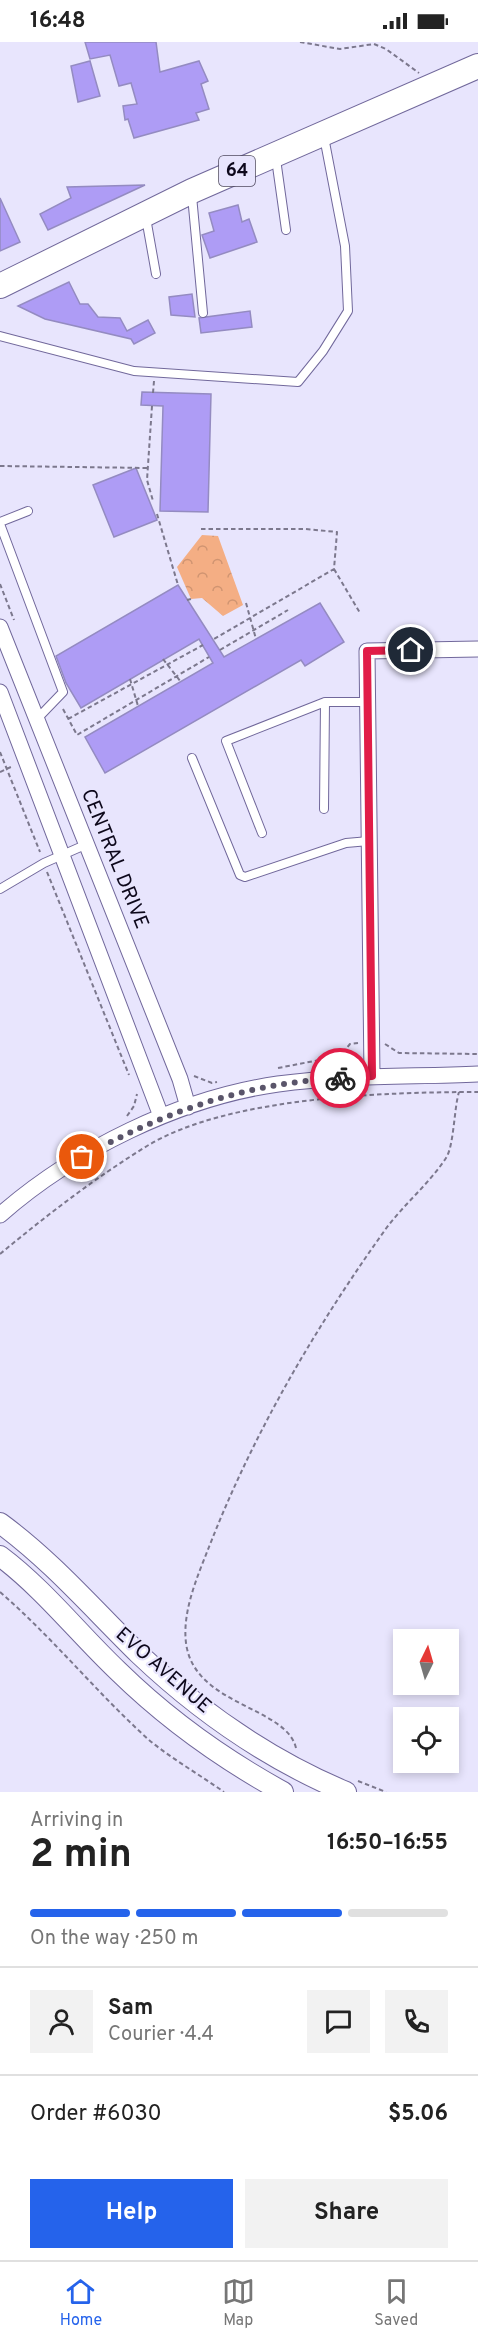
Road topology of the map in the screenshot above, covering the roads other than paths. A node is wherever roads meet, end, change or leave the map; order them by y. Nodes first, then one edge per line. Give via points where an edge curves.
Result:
1 (477, 67) edge
2 (323, 134) junction
3 (275, 155) junction
4 (192, 191) junction
5 (145, 213) junction
6 (286, 230) dead end
7 (156, 274) dead end
8 (0, 286) edge
9 (203, 313) dead end
10 (0, 336) edge
11 (28, 511) dead end
12 (0, 523) edge
13 (0, 627) edge
14 (478, 649) edge
15 (4, 650) edge
16 (0, 692) edge
17 (325, 702) junction
18 (368, 702) junction
19 (36, 720) junction
20 (192, 758) dead end
21 (324, 809) dead end
22 (262, 833) dead end
23 (369, 841) junction
24 (85, 845) junction
25 (62, 855) junction
26 (0, 889) edge
27 (478, 1074) edge
28 (372, 1076) junction
29 (188, 1107) junction
30 (161, 1116) junction
31 (0, 1215) edge
32 (0, 1523) edge
33 (0, 1556) edge
34 (99, 1612) junction
35 (81, 1632) junction
36 (291, 1765) junction
37 (347, 1785) edge
38 (279, 1791) edge

1 - 2 main road, 64
2 - 3 main road, 64
2 - 10 lane via 345,246 348,311 298,382 134,371
3 - 4 main road, 64
3 - 6 lane
4 - 5 main road, 64
4 - 9 lane
5 - 7 lane
5 - 8 main road, 64
11 - 12 lane
12 - 19 lane via 63,692
13 - 15 street, CENTRAL DRIVE
14 - 18 street via 367,651
15 - 19 street, CENTRAL DRIVE
16 - 25 street
17 - 18 lane
17 - 21 lane
17 - 22 lane via 226,741
18 - 23 street
19 - 24 street, CENTRAL DRIVE
20 - 23 lane via 240,875 245,877 346,843
23 - 28 street
24 - 25 lane
24 - 29 street, CENTRAL DRIVE via 180,1078
25 - 26 lane
25 - 30 street
27 - 28 street
28 - 29 street via 276,1084
29 - 30 street
30 - 31 street via 82,1157
32 - 34 street, EVO AVENUE via 48,1561
33 - 35 street, EVO AVENUE
34 - 35 street
34 - 36 street, EVO AVENUE via 194,1701
35 - 38 street, EVO AVENUE via 116,1670 177,1723
36 - 37 street, EVO AVENUE
36 - 38 street

